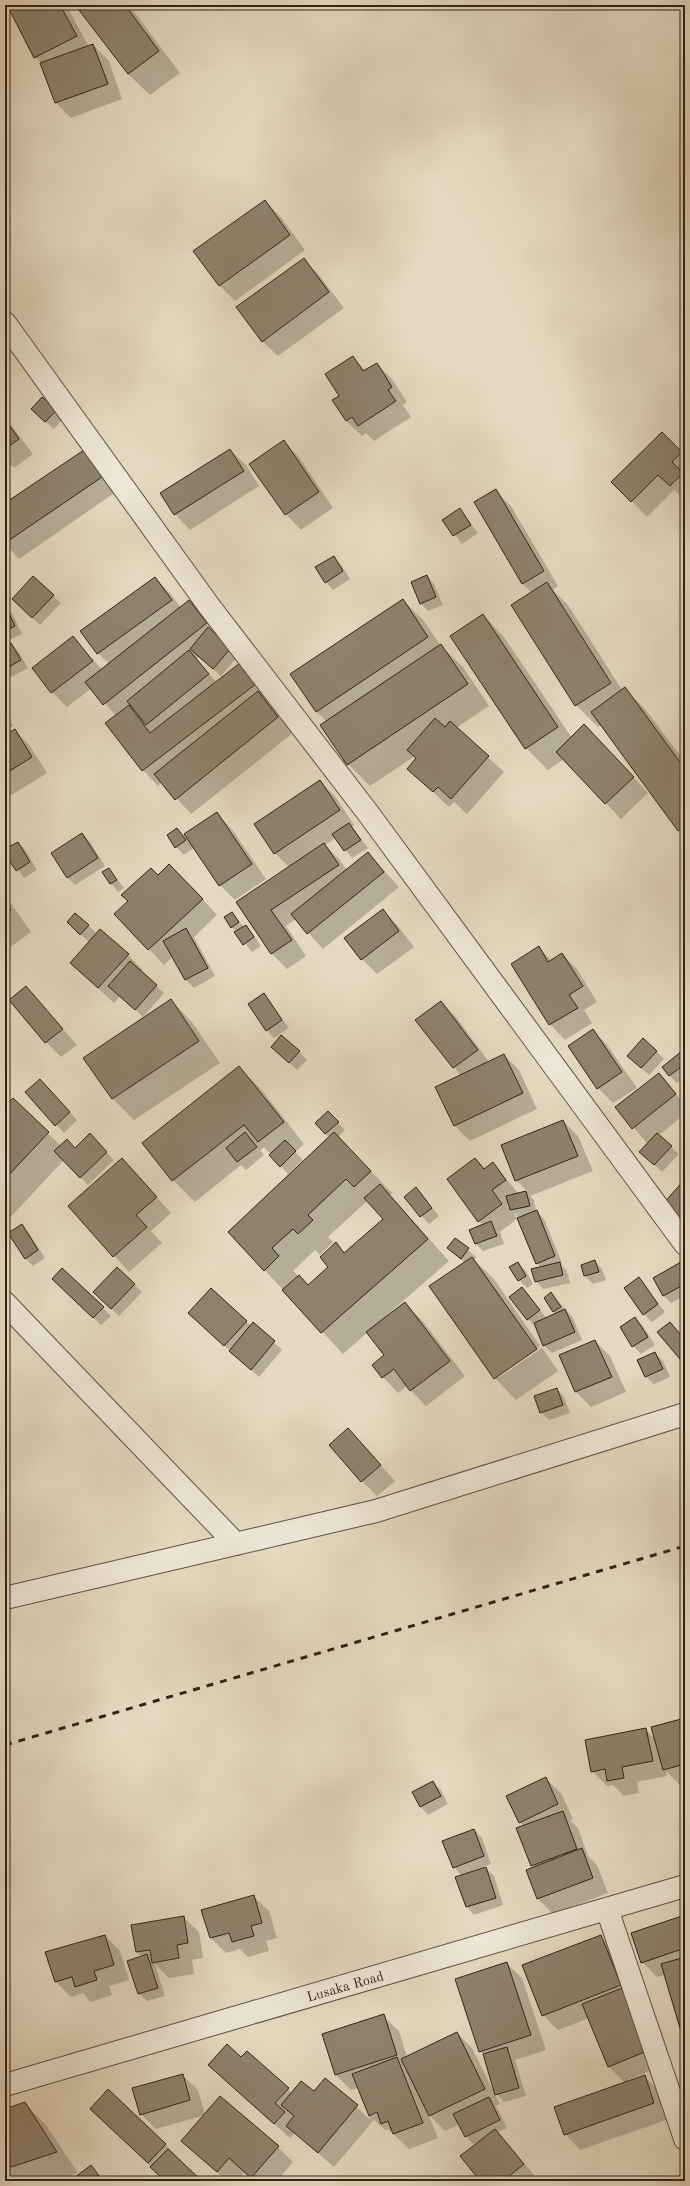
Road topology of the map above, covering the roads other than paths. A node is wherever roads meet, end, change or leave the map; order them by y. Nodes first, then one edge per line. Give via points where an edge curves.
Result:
1 (5, 323) edge
2 (685, 1244) edge
3 (5, 1304) edge
4 (685, 1414) edge
5 (236, 1544) junction
6 (5, 1598) edge
7 (685, 1886) edge
8 (607, 1909) junction
9 (5, 2085) edge
10 (685, 2139) edge

1 - 2 street via 209,606 368,813
3 - 5 street
4 - 5 street via 376,1511
5 - 6 street
7 - 8 street, Lusaka Road
8 - 9 street, Lusaka Road
8 - 10 street

